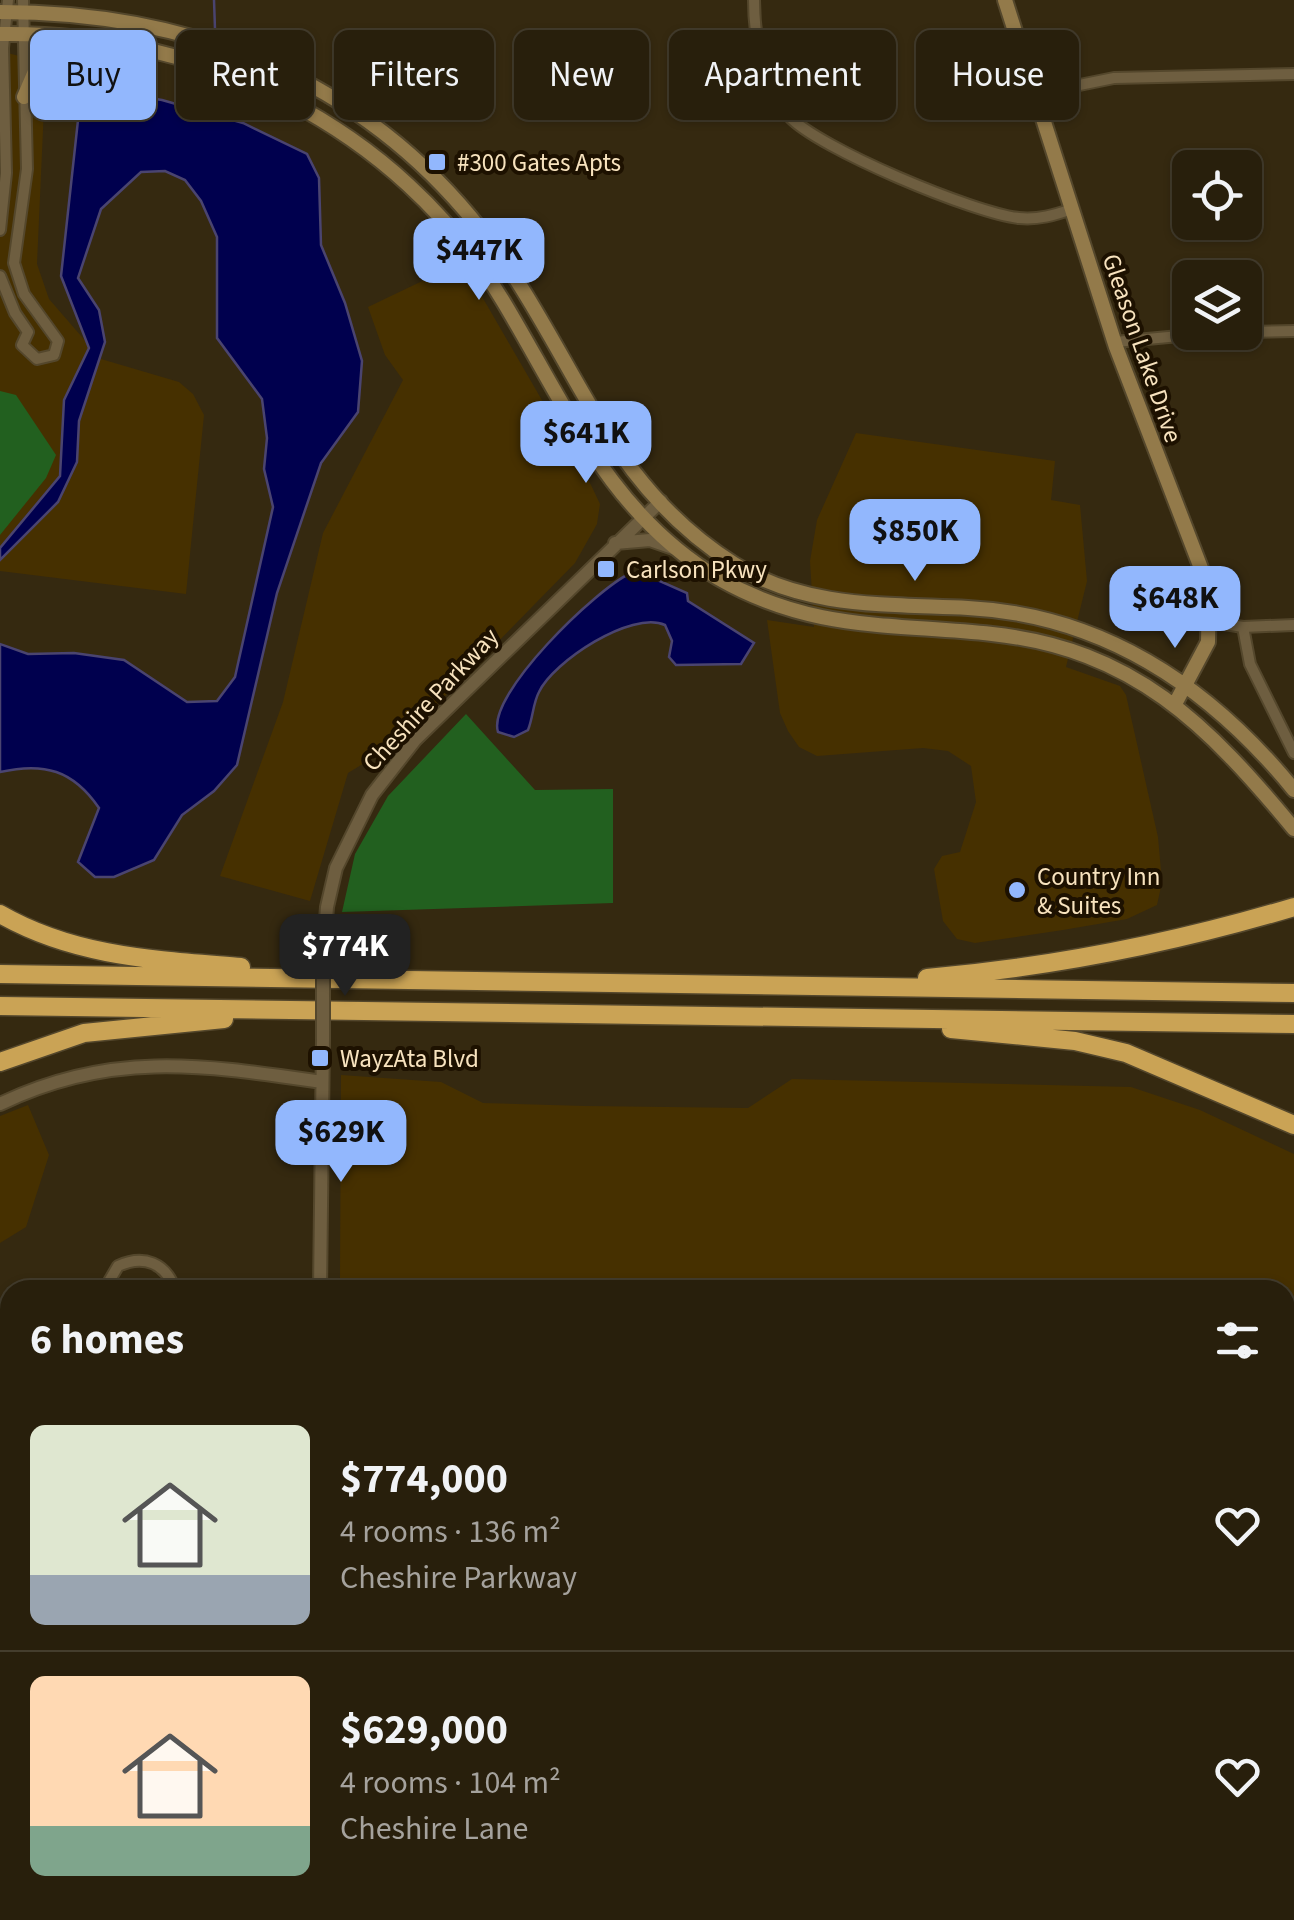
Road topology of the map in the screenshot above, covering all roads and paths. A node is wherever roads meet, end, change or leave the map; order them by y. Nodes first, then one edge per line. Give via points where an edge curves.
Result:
1 (754, 0) edge
2 (1005, 0) edge
3 (12, 7) edge
4 (1015, 30) edge
5 (22, 33) junction
6 (2, 34) edge
7 (30, 34) edge
8 (156, 52) edge
9 (1294, 74) edge
10 (30, 83) edge
11 (1079, 85) edge
12 (24, 97) junction
13 (1043, 120) edge
14 (1072, 210) junction
15 (0, 230) edge
16 (0, 276) edge
17 (41, 321) junction
18 (28, 332) junction
19 (1262, 332) edge
20 (1294, 332) edge
21 (1172, 337) edge
22 (1114, 342) junction
23 (661, 501) junction
24 (643, 517) junction
25 (615, 542) junction
26 (680, 550) junction
27 (1212, 622) junction
28 (1294, 625) edge
29 (1243, 627) junction
30 (1185, 684) junction
31 (1175, 704) junction
32 (1294, 753) edge
33 (1294, 790) edge
34 (1294, 829) edge
35 (1294, 906) edge
36 (0, 914) edge
37 (0, 974) edge
38 (295, 978) junction
39 (806, 985) junction
40 (1294, 992) edge
41 (0, 1006) edge
42 (306, 1011) junction
43 (811, 1018) junction
44 (1294, 1024) edge
45 (0, 1062) edge
46 (322, 1082) junction
47 (0, 1104) edge
48 (1294, 1125) edge
49 (110, 1280) edge
50 (169, 1280) edge
51 (320, 1280) edge

1 - 14 street via 756,39 777,102 828,147 1004,215 1037,218
2 - 4 main road, Gleason Lake Drive
3 - 5 street
3 - 6 street
3 - 23 main road via 176,31 248,53 354,109 405,149 466,212 522,288 594,418
5 - 6 main road
5 - 7 main road
5 - 12 street
6 - 15 street via 6,173
8 - 24 main road via 258,85 318,115 398,176 486,275 584,446
9 - 11 street via 1128,76
10 - 12 main road
12 - 17 street via 26,179 14,264
13 - 14 main road, Gleason Lake Drive
14 - 22 main road, Gleason Lake Drive
16 - 18 street
17 - 18 street
17 - 18 street via 58,341 54,355 30,354 22,345
19 - 20 street
21 - 22 street
22 - 27 main road, Gleason Lake Drive via 1204,575
23 - 24 street, Cheshire Parkway
23 - 30 main road via 735,564 795,592 1044,619 1112,643
24 - 25 street, Cheshire Parkway
24 - 26 main road
25 - 26 street via 650,540
25 - 46 street, Cheshire Parkway, bridge via 415,740 372,794 336,868 327,907
26 - 31 main road via 722,580 802,612 876,628 1034,640 1106,665
27 - 29 street
27 - 30 main road
28 - 29 street
29 - 32 street via 1250,664
30 - 31 main road
30 - 33 main road via 1236,722
31 - 34 main road via 1230,753
35 - 39 highway via 1034,968
36 - 38 highway via 76,947
37 - 38 highway
38 - 39 highway
39 - 40 highway
41 - 42 highway
42 - 43 highway
42 - 45 highway via 84,1033
43 - 44 highway
43 - 48 highway via 1094,1045 1155,1062
46 - 47 street via 200,1065 127,1066 64,1078
46 - 51 street, Cheshire Parkway
49 - 50 street via 118,1266 142,1260 162,1268

